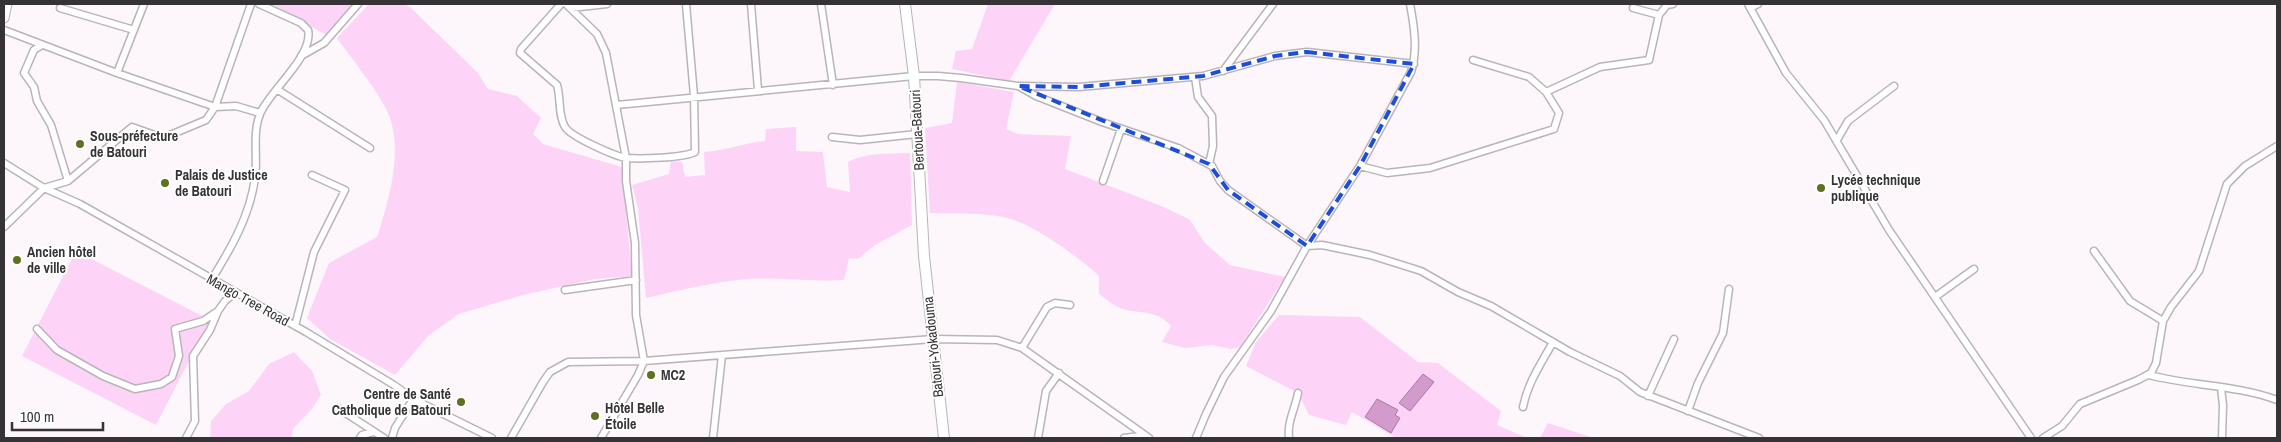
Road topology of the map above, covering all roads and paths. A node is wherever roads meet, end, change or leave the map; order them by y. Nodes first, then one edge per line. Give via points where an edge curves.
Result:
1 (7, 4) edge
2 (144, 4) edge
3 (251, 4) edge
4 (259, 4) edge
5 (358, 4) edge
6 (562, 4) edge
7 (607, 4) edge
8 (686, 4) edge
9 (751, 4) edge
10 (821, 4) edge
11 (905, 4) edge
12 (1272, 4) edge
13 (1410, 4) edge
14 (1673, 4) edge
15 (1758, 4) edge
16 (569, 6) edge
17 (1749, 6) edge
18 (60, 8) dead end
19 (1633, 8) dead end
20 (1659, 15) junction
21 (4, 18) edge
22 (4, 30) edge
23 (134, 30) junction
24 (42, 45) junction
25 (300, 57) junction
26 (1473, 60) dead end
27 (1414, 64) junction
28 (1223, 72) junction
29 (117, 73) junction
30 (914, 76) junction
31 (1195, 77) junction
32 (833, 85) junction
33 (1018, 86) junction
34 (1894, 86) dead end
35 (278, 90) junction
36 (758, 90) junction
37 (1546, 92) junction
38 (694, 96) junction
39 (616, 105) junction
40 (215, 107) junction
41 (260, 113) junction
42 (1121, 129) junction
43 (917, 134) junction
44 (832, 137) dead end
45 (1837, 140) junction
46 (2277, 146) edge
47 (370, 148) dead end
48 (626, 158) junction
49 (4, 163) edge
50 (1209, 164) junction
51 (1360, 166) junction
52 (312, 175) dead end
53 (68, 181) junction
54 (1104, 181) dead end
55 (44, 188) junction
56 (4, 227) edge
57 (1307, 246) junction
58 (2094, 250) dead end
59 (924, 256) joint
60 (1974, 269) dead end
61 (212, 279) junction
62 (636, 280) junction
63 (1729, 289) dead end
64 (565, 290) dead end
65 (236, 293) junction
66 (1935, 298) junction
67 (1070, 305) dead end
68 (218, 311) junction
69 (2163, 321) junction
70 (295, 326) junction
71 (37, 329) dead end
72 (933, 339) junction
73 (1674, 339) dead end
74 (1553, 342) junction
75 (1022, 348) junction
76 (722, 355) junction
77 (644, 361) junction
78 (1059, 373) junction
79 (2149, 375) junction
80 (2222, 388) junction
81 (1298, 393) dead end
82 (1648, 396) junction
83 (413, 399) junction
84 (2277, 400) edge
85 (338, 408) dead end
86 (1523, 408) dead end
87 (1688, 412) junction
88 (1128, 424) junction
89 (373, 432) junction
90 (186, 438) edge
91 (360, 438) edge
92 (384, 438) edge
93 (392, 438) edge
94 (492, 438) edge
95 (511, 438) edge
96 (601, 438) edge
97 (713, 438) edge
98 (944, 438) edge
99 (1038, 438) edge
100 (1125, 438) edge
101 (1196, 438) edge
102 (1289, 438) edge
103 (1759, 438) edge
104 (2031, 438) edge
105 (2042, 438) edge
106 (2222, 438) edge

1 - 21 main road
2 - 23 street
3 - 40 street
4 - 25 street via 308,30 308,44
5 - 25 street via 324,43
6 - 48 street via 520,49 520,53 557,85 562,121 567,130
7 - 16 street
8 - 38 street
9 - 36 street
10 - 32 street
11 - 30 highway, Bertoua-Batouri
12 - 28 street
13 - 27 street
14 - 20 street via 1667,5
15 - 17 street
16 - 39 street via 602,43
17 - 45 street via 1786,73
18 - 23 street
19 - 20 street
20 - 37 street via 1649,60 1600,67
22 - 24 street
23 - 29 street
24 - 29 street
24 - 53 street via 34,50 24,73 51,125
25 - 35 street
26 - 37 street via 1529,77
27 - 28 street via 1306,52 1275,56
27 - 51 street
28 - 31 street
29 - 40 street
30 - 32 street
30 - 33 street
30 - 43 highway, Bertoua-Batouri
31 - 33 street via 1079,87
31 - 50 street via 1198,97 1212,116 1213,146
32 - 36 street
33 - 42 street
34 - 45 street via 1848,122
35 - 41 street
35 - 47 street
36 - 38 street
37 - 51 street via 1559,113 1554,129 1430,168 1387,173
38 - 39 street
38 - 48 street via 695,152
39 - 48 street
40 - 41 street via 236,106
40 - 53 street via 206,120 163,138 132,127
41 - 61 street via 256,136 256,176 249,206 239,232
42 - 50 street via 1178,148
42 - 54 street
43 - 44 street via 860,140
43 - 59 highway, Bertoua-Batouri
45 - 66 street via 1889,230
46 - 69 street via 2245,166 2227,184 2199,271
48 - 62 street
49 - 55 street, Mango Tree Road
50 - 57 street via 1228,190
51 - 57 street
52 - 70 street via 345,190 314,252
53 - 55 street
55 - 56 street
55 - 61 street, Mango Tree Road via 80,204
57 - 74 street via 1322,245 1370,255 1421,271
57 - 101 street via 1271,311 1224,377
58 - 69 street via 2130,301
59 - 72 highway, Batouri-Yokadouma
60 - 66 street
61 - 65 street, Mango Tree Road
62 - 64 street
62 - 77 street via 636,315
63 - 87 street via 1723,332
65 - 68 street
65 - 70 street, Mango Tree Road
66 - 104 street
67 - 75 street via 1055,303 1047,307
68 - 71 street via 203,321 175,329 179,356 172,377 142,389 87,368 57,350
68 - 90 street via 193,359 194,422
69 - 79 street via 2156,363
70 - 83 street, Mango Tree Road
72 - 75 street via 998,340
72 - 76 street
72 - 98 highway, Batouri-Yokadouma
73 - 82 street
74 - 82 street via 1620,376
74 - 86 street via 1534,373
75 - 78 street
76 - 77 street
76 - 97 street
77 - 95 street via 574,361 558,366 543,382
77 - 96 street
78 - 88 street
78 - 99 street via 1046,391
79 - 80 street
79 - 105 street via 2083,402 2062,426
80 - 84 street
80 - 106 street
81 - 102 street via 1288,426
82 - 87 street
83 - 93 street
83 - 94 street, Mango Tree Road
85 - 89 street
87 - 103 street
88 - 100 street
88 - 100 street via 1148,438
89 - 91 street via 362,434
89 - 92 street

